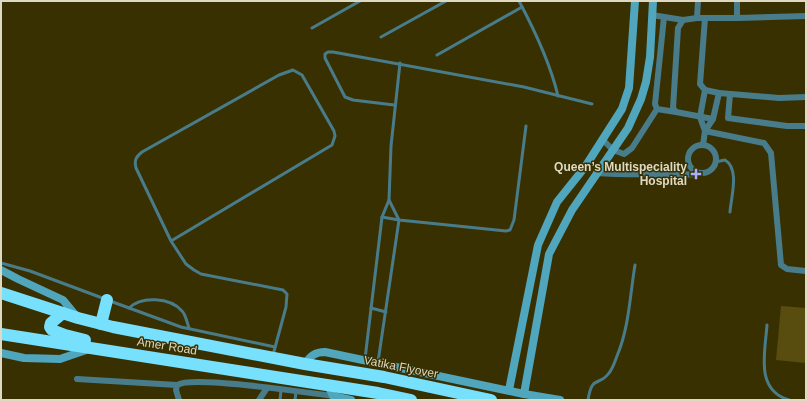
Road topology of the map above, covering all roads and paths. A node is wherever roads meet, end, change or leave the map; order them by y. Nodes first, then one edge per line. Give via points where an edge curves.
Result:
1 (360, 1) edge
2 (446, 1) edge
3 (519, 1) edge
4 (635, 1) edge
5 (653, 1) edge
6 (698, 1) edge
7 (738, 1) edge
8 (522, 6) junction
9 (652, 15) junction
10 (806, 16) edge
11 (664, 17) junction
12 (698, 18) junction
13 (705, 18) junction
14 (737, 18) junction
15 (683, 20) junction
16 (312, 28) dead end
17 (382, 37) dead end
18 (437, 55) dead end
19 (400, 64) junction
20 (705, 90) junction
21 (719, 93) junction
22 (730, 94) junction
23 (558, 96) junction
24 (806, 97) edge
25 (592, 104) dead end
26 (394, 105) junction
27 (656, 109) junction
28 (676, 112) junction
29 (700, 117) junction
30 (712, 120) junction
31 (526, 126) dead end
32 (806, 126) edge
33 (705, 131) junction
34 (602, 139) junction
35 (703, 145) junction
36 (612, 150) junction
37 (715, 162) junction
38 (690, 165) junction
39 (700, 173) junction
40 (596, 174) junction
41 (679, 174) junction
42 (389, 200) junction
43 (730, 212) dead end
44 (382, 218) junction
45 (399, 220) junction
46 (171, 241) junction
47 (1, 263) edge
48 (634, 265) dead end
49 (1, 270) edge
50 (806, 271) edge
51 (1, 293) edge
52 (107, 300) junction
53 (129, 308) junction
54 (371, 308) junction
55 (386, 312) junction
56 (63, 313) junction
57 (78, 318) junction
58 (101, 324) junction
59 (767, 325) dead end
60 (189, 328) junction
61 (1, 334) edge
62 (92, 348) junction
63 (274, 352) junction
64 (1, 353) edge
65 (128, 354) junction
66 (364, 361) junction
67 (378, 363) junction
68 (305, 364) junction
69 (77, 379) dead end
70 (177, 385) junction
71 (267, 388) junction
72 (281, 390) junction
73 (509, 390) junction
74 (296, 392) junction
75 (332, 394) edge
76 (524, 394) junction
77 (179, 400) edge
78 (259, 400) edge
79 (280, 400) edge
80 (295, 400) edge
81 (351, 400) edge
82 (411, 400) edge
83 (491, 400) edge
84 (560, 400) edge
85 (588, 400) edge
86 (789, 400) edge

1 - 16 lane
2 - 17 lane
3 - 8 lane
4 - 34 street via 629,88 622,109
5 - 9 street
6 - 12 street
7 - 14 street
8 - 18 lane
8 - 23 lane via 540,41
9 - 11 street
9 - 36 street via 650,57 641,99 628,128
10 - 14 street
11 - 15 street
11 - 27 street
12 - 13 street
12 - 15 street
13 - 14 street
13 - 20 street via 700,84
15 - 28 street via 678,28 673,102
19 - 23 lane via 524,87
19 - 26 lane
19 - 26 lane via 333,52 325,54 345,97
20 - 21 street
20 - 29 street
21 - 22 street
21 - 30 street
22 - 24 street via 779,98
22 - 32 street via 728,118
23 - 25 lane
26 - 42 lane
27 - 28 street
27 - 36 street via 632,148 624,154
28 - 29 street
29 - 30 street
29 - 33 street
30 - 33 street
31 - 45 lane via 514,220 510,230
33 - 35 street
33 - 50 street via 764,143 767,147 771,153 781,265 787,269
34 - 36 street
34 - 73 street via 585,167 557,202 538,245
35 - 37 street via 710,147 714,152
35 - 38 street via 694,147 689,152
36 - 40 street
37 - 39 street via 710,170
37 - 43 lane via 725,160 733,169
38 - 39 street
38 - 41 street
39 - 41 street via 693,176
40 - 41 street
40 - 76 street via 572,210 549,254
42 - 44 lane
42 - 45 lane
44 - 45 lane
44 - 54 lane
45 - 55 lane
46 - 46 lane via 136,168 136,158 142,152 279,75 293,70 302,75 334,131 332,145
46 - 63 lane via 186,264 201,274 284,290 287,294 286,307
47 - 52 lane via 30,271
48 - 85 lane via 626,322 618,354 609,372 590,387
49 - 57 street via 63,300
51 - 56 highway, Vatika Flyover
52 - 53 lane
52 - 58 highway
53 - 60 lane
53 - 60 lane via 134,303 147,300 167,302 182,311
54 - 55 lane
54 - 66 lane
55 - 67 lane
56 - 57 highway, Vatika Flyover
56 - 65 highway via 51,323 50,327 56,333 125,349
57 - 58 highway, Vatika Flyover
58 - 63 highway, Vatika Flyover
59 - 86 lane via 765,376 773,391
60 - 63 lane
61 - 62 highway, Amer Road
62 - 64 street via 60,359 24,358
62 - 65 highway, Amer Road
63 - 68 highway, Vatika Flyover
65 - 75 highway, Amer Road
66 - 67 street
66 - 68 street via 318,352
67 - 73 street
68 - 83 highway, Vatika Flyover via 384,377
69 - 70 street
70 - 71 street via 191,382
70 - 77 street
71 - 72 street
71 - 78 street
72 - 74 street
72 - 79 lane
73 - 76 street
74 - 75 street
74 - 80 lane
75 - 81 street
75 - 82 highway
76 - 84 street

